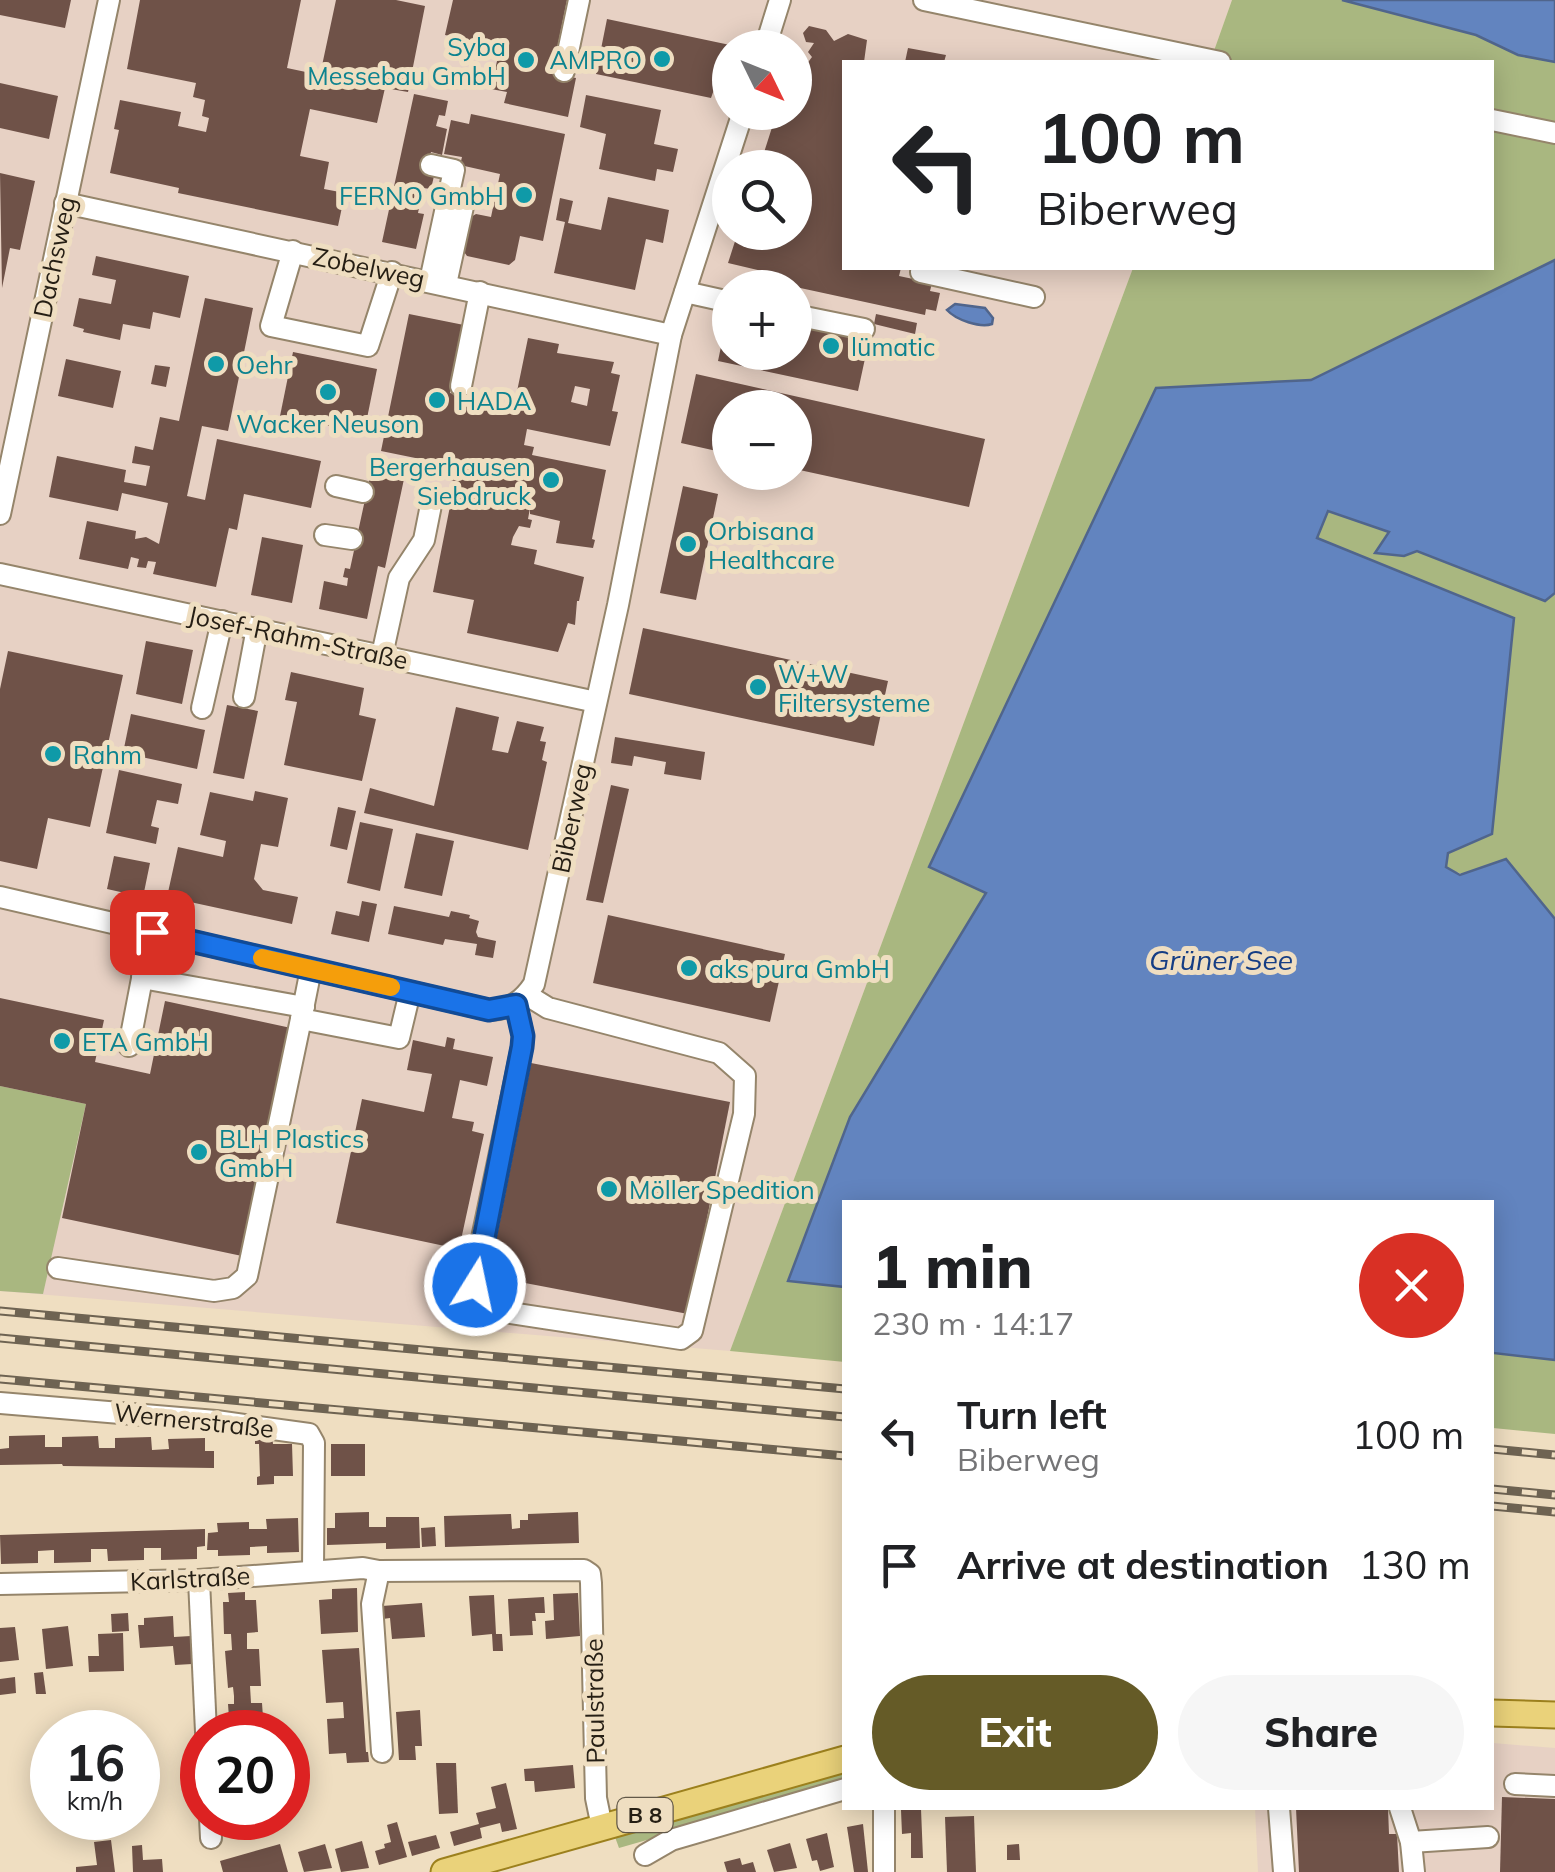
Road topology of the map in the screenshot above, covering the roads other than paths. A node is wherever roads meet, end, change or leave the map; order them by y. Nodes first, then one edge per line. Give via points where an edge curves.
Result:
1 (109, 0) edge
2 (579, 0) edge
3 (780, 0) edge
4 (924, 0) edge
5 (770, 30) edge
6 (1210, 60) edge
7 (564, 71) dead end
8 (1494, 120) edge
9 (738, 130) edge
10 (1555, 133) edge
11 (431, 165) dead end
12 (464, 202) dead end
13 (66, 203) junction
14 (292, 251) junction
15 (392, 272) junction
16 (922, 272) dead end
17 (438, 282) junction
18 (480, 292) junction
19 (685, 292) junction
20 (1034, 297) dead end
21 (712, 298) edge
22 (812, 318) edge
23 (864, 329) dead end
24 (671, 335) junction
25 (461, 386) dead end
26 (336, 486) dead end
27 (363, 492) dead end
28 (431, 505) dead end
29 (0, 514) edge
30 (325, 535) dead end
31 (352, 540) dead end
32 (0, 574) edge
33 (222, 621) junction
34 (257, 628) junction
35 (382, 655) junction
36 (244, 697) dead end
37 (596, 702) junction
38 (202, 708) dead end
39 (0, 897) edge
40 (152, 932) junction
41 (311, 969) junction
42 (142, 978) junction
43 (410, 992) junction
44 (522, 1000) junction
45 (302, 1013) junction
46 (129, 1046) dead end
47 (58, 1268) dead end
48 (0, 1403) edge
49 (313, 1570) junction
50 (378, 1571) junction
51 (590, 1574) joint
52 (199, 1580) junction
53 (0, 1584) edge
54 (205, 1710) edge
55 (1494, 1713) edge
56 (1555, 1715) edge
57 (382, 1752) dead end
58 (842, 1759) edge
59 (1515, 1784) dead end
60 (1555, 1786) edge
61 (842, 1790) edge
62 (884, 1810) edge
63 (1279, 1810) edge
64 (1401, 1810) edge
65 (602, 1827) junction
66 (1488, 1837) dead end
67 (1411, 1842) junction
68 (645, 1855) dead end
69 (444, 1872) edge
70 (884, 1872) edge
71 (1284, 1872) edge
72 (1414, 1872) edge

1 - 13 street, Dachsweg
2 - 7 street
3 - 5 street
4 - 6 street
8 - 10 street
9 - 19 street, Biberweg
11 - 17 street via 454,170
12 - 17 street
13 - 14 street, Zobelweg
13 - 29 street, Dachsweg
14 - 15 street, Zobelweg
14 - 15 street via 271,326 368,346
15 - 17 street, Zobelweg
16 - 20 street
17 - 18 street, Zobelweg
18 - 24 street, Zobelweg
18 - 25 street
19 - 21 street
19 - 24 street, Biberweg
22 - 23 street
24 - 37 street, Biberweg
26 - 27 street
28 - 35 street via 424,540 399,578
30 - 31 street
32 - 33 street, Josef-Rahm-Straße
33 - 34 street, Josef-Rahm-Straße
33 - 38 street
34 - 35 street, Josef-Rahm-Straße
34 - 36 street
35 - 37 street, Josef-Rahm-Straße
37 - 44 street, Biberweg via 534,984
39 - 40 street
40 - 41 street
40 - 42 street
41 - 43 street
41 - 45 street
42 - 45 street
42 - 46 street
43 - 44 street via 489,1010
43 - 45 street via 399,1038
44 - 44 street via 522,1047 476,1268 481,1300 498,1311 682,1339 692,1331 744,1114 745,1076 719,1053
45 - 47 street via 247,1276 214,1292
48 - 49 street, Wernerstraße via 308,1434 314,1443
49 - 50 street, Karlstraße
49 - 52 street, Karlstraße
50 - 51 street, Karlstraße
50 - 57 street via 372,1604
51 - 65 street, Paulstraße
52 - 53 street, Karlstraße
52 - 54 street
55 - 56 main road
58 - 65 main road, B 8
59 - 60 street
61 - 68 street via 671,1840
62 - 70 street
63 - 71 street
64 - 67 street
65 - 69 main road, B 8
66 - 67 street
67 - 72 street

